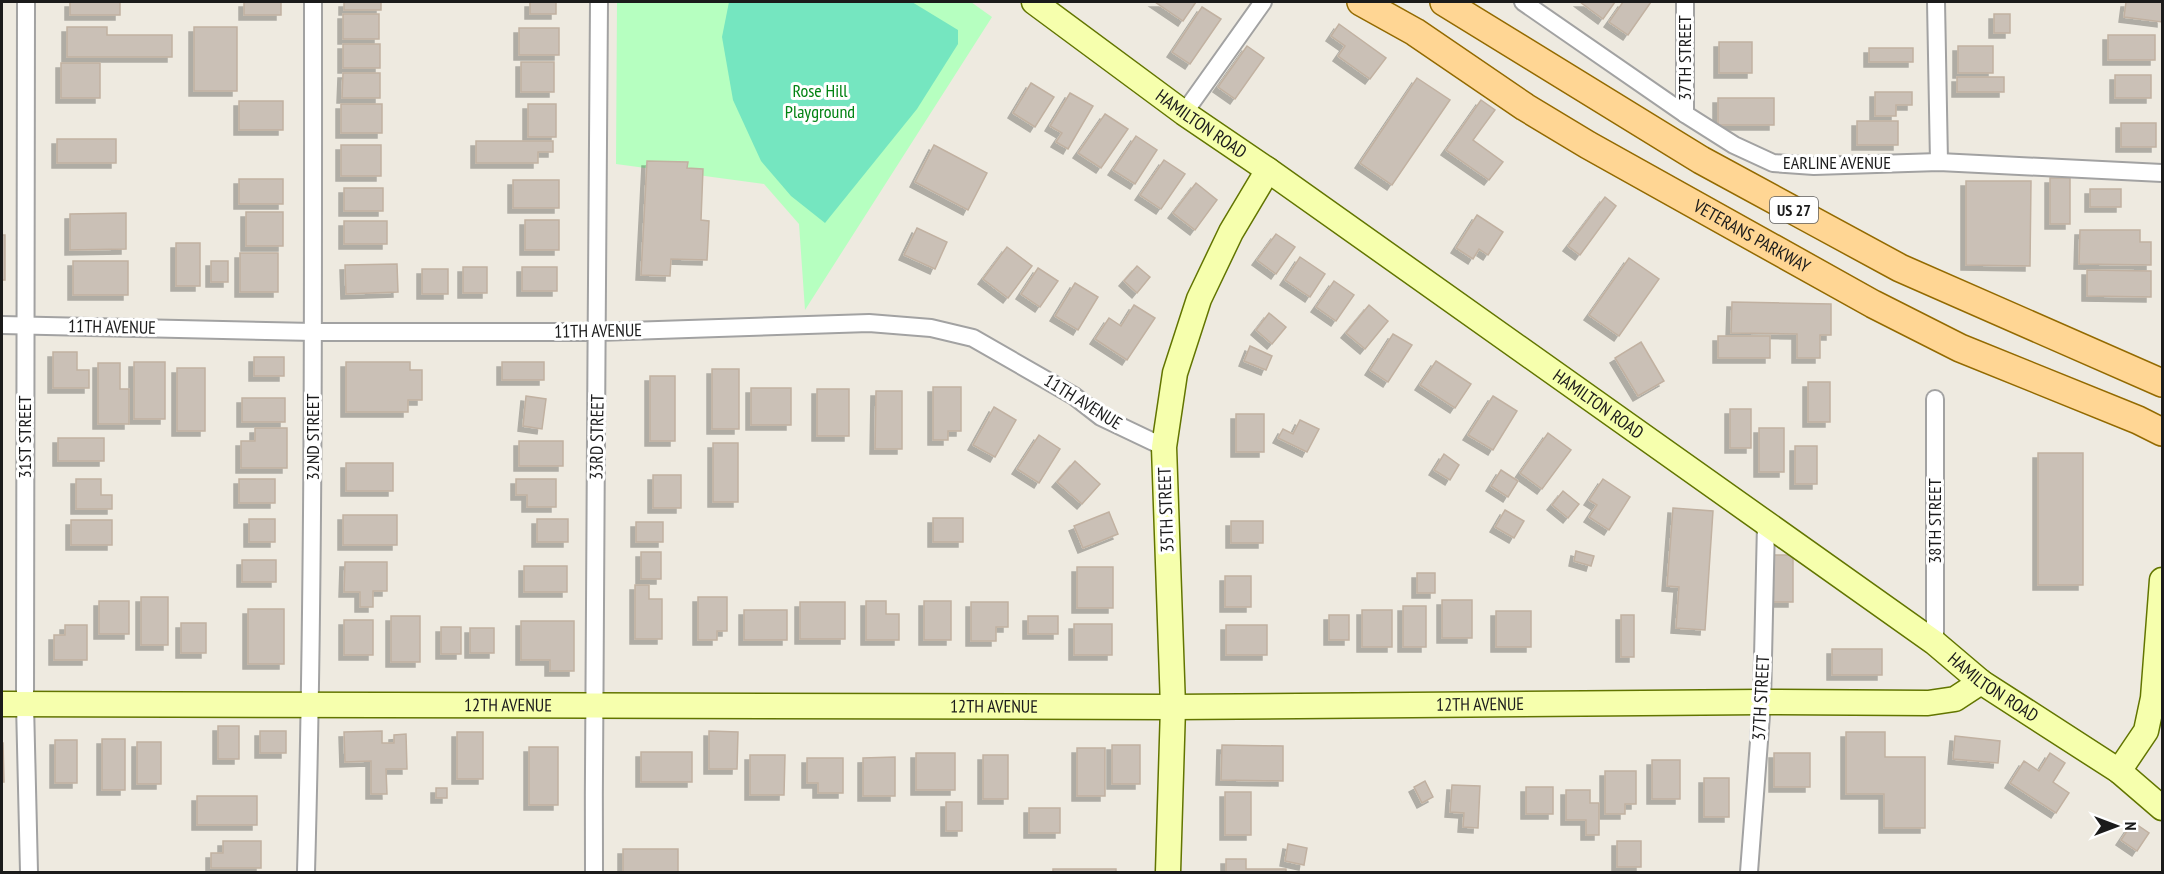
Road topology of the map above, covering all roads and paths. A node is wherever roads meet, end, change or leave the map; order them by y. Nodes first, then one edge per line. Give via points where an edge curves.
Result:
1 (26, 2) edge
2 (313, 2) edge
3 (599, 2) edge
4 (1034, 2) edge
5 (1263, 2) edge
6 (1361, 2) edge
7 (1444, 2) edge
8 (1523, 2) edge
9 (1684, 2) edge
10 (1936, 2) edge
11 (1184, 113) junction
12 (1685, 114) junction
13 (1939, 162) junction
14 (1268, 170) junction
15 (2163, 173) edge
16 (2, 325) edge
17 (25, 325) junction
18 (314, 332) junction
19 (598, 332) junction
20 (2163, 383) edge
21 (1935, 399) dead end
22 (2163, 432) edge
23 (1164, 447) junction
24 (1766, 524) junction
25 (2163, 580) edge
26 (1935, 643) junction
27 (1981, 682) junction
28 (1762, 702) junction
29 (310, 703) junction
30 (13, 704) edge
31 (593, 704) junction
32 (1173, 707) junction
33 (2119, 771) junction
34 (2163, 808) edge
35 (29, 873) edge
36 (306, 873) edge
37 (594, 873) edge
38 (1168, 873) edge
39 (1749, 873) edge

1 - 17 street, 31ST STREET
2 - 18 street, 32ND STREET
3 - 19 street, 33RD STREET
4 - 11 street, HAMILTON ROAD
5 - 11 street
6 - 22 main road, VETERANS PARKWAY / US 27 via 1415,32 1588,145 1873,304 1960,348
7 - 20 main road, US 27 via 1701,160 1890,262
8 - 12 street, EARLINE AVENUE
9 - 12 street, 37TH STREET
10 - 13 street
11 - 14 street, HAMILTON ROAD
12 - 13 street, EARLINE AVENUE via 1734,145 1773,163 1814,166
13 - 15 street, EARLINE AVENUE
14 - 23 street, 35TH STREET via 1231,232 1199,299 1175,373
14 - 24 street, HAMILTON ROAD
16 - 17 street, 11TH AVENUE
17 - 18 street, 11TH AVENUE
17 - 30 street, 31ST STREET
18 - 19 street, 11TH AVENUE
18 - 29 street, 32ND STREET
19 - 23 street, 11TH AVENUE via 869,324 931,328 974,338 1074,396 1101,417
19 - 31 street, 33RD STREET
21 - 26 street, 38TH STREET
23 - 32 street, 35TH STREET
24 - 26 street, HAMILTON ROAD
24 - 28 street, 37TH STREET
25 - 33 street via 2153,698 2146,731
26 - 27 street, HAMILTON ROAD
27 - 28 street, 12TH AVENUE via 1955,699 1928,703
27 - 33 street, HAMILTON ROAD
28 - 32 street, 12TH AVENUE
28 - 39 street, 37TH STREET
29 - 30 street, 12TH AVENUE
29 - 31 street, 12TH AVENUE
29 - 36 street, 32ND STREET
30 - 35 street, 31ST STREET
31 - 32 street, 12TH AVENUE
31 - 37 street, 33RD STREET
32 - 38 street, 35TH STREET
33 - 34 street, HAMILTON ROAD

